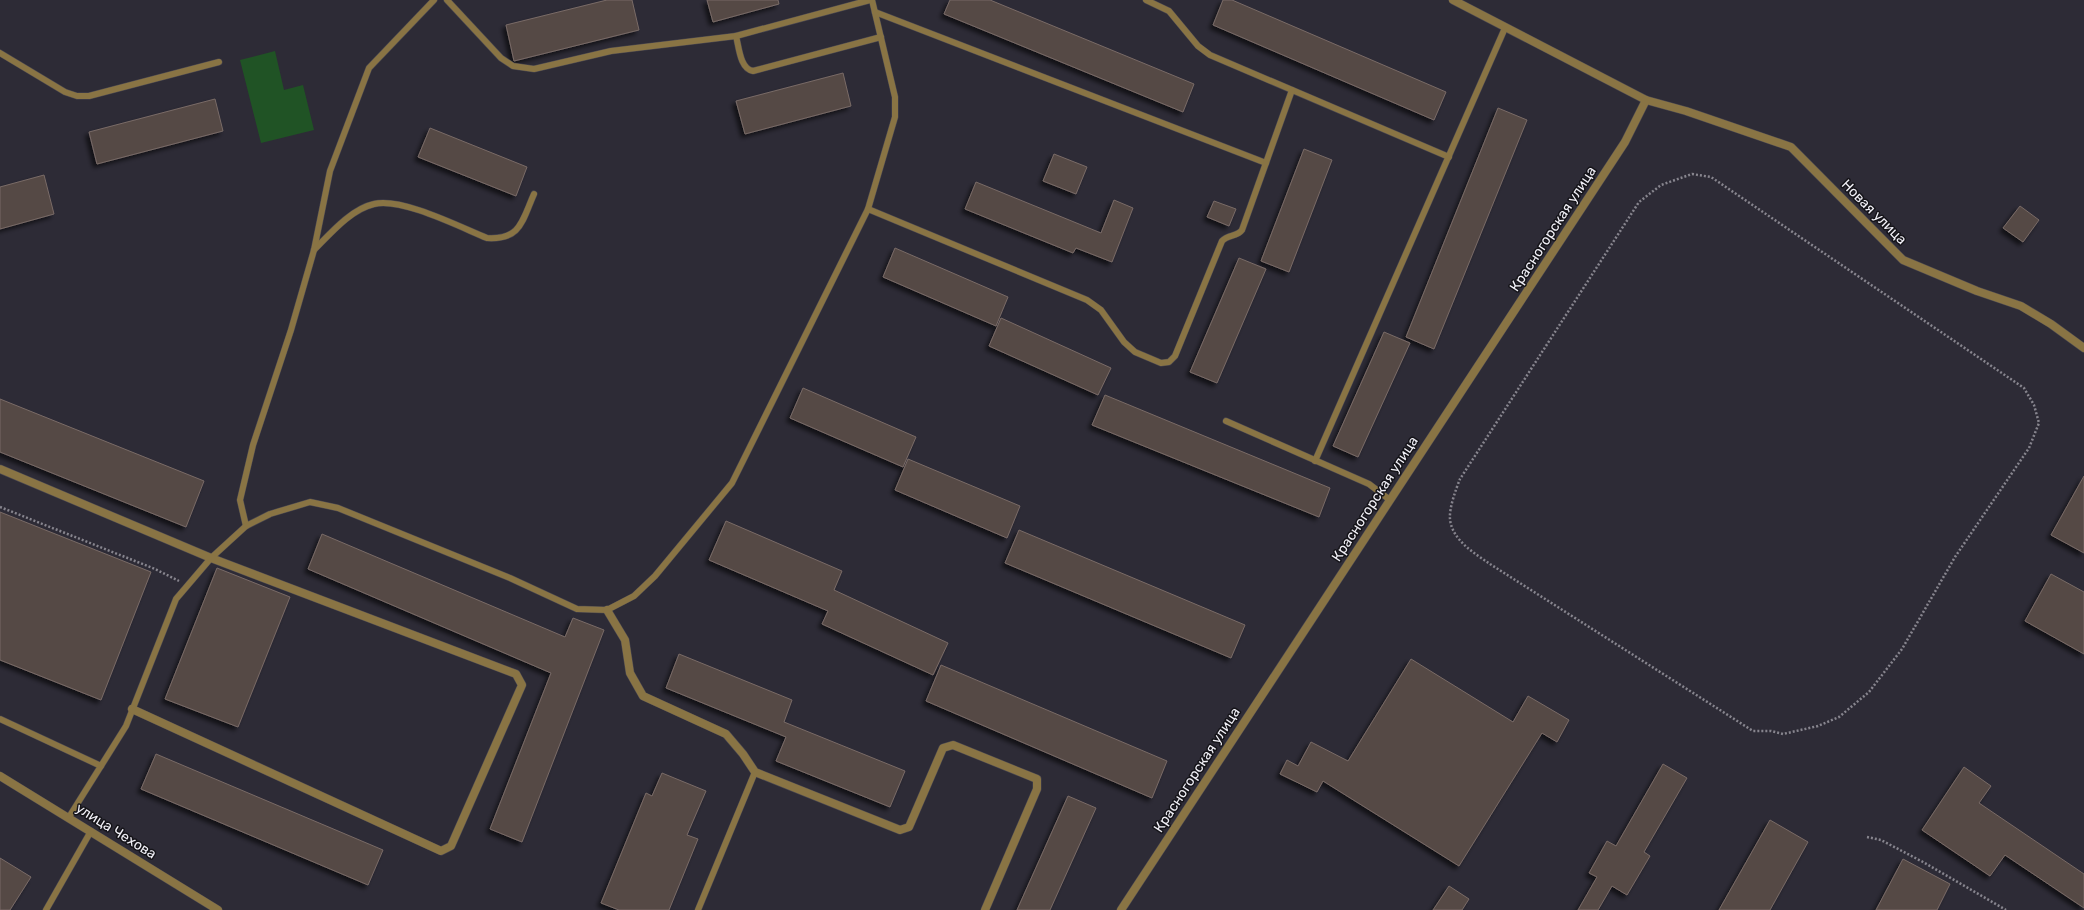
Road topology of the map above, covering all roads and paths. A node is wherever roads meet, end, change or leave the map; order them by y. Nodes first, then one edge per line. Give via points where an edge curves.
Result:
1 (434, 0) edge
2 (447, 0) edge
3 (871, 0) edge
4 (1146, 0) edge
5 (1453, 0) edge
6 (875, 12) junction
7 (1505, 28) junction
8 (736, 36) junction
9 (881, 37) junction
10 (0, 53) edge
11 (218, 62) dead end
12 (1292, 90) junction
13 (1646, 100) junction
14 (1448, 157) junction
15 (1266, 163) junction
16 (534, 194) dead end
17 (868, 209) junction
18 (314, 250) junction
19 (2084, 348) edge
20 (1226, 421) dead end
21 (1315, 461) junction
22 (0, 469) edge
23 (1390, 500) junction
24 (0, 507) edge
25 (246, 526) junction
26 (212, 558) junction
27 (187, 586) junction
28 (607, 610) junction
29 (132, 709) junction
30 (0, 719) edge
31 (1802, 730) joint
32 (100, 766) junction
33 (755, 772) junction
34 (0, 776) edge
35 (69, 817) junction
36 (91, 831) junction
37 (1867, 837) dead end
38 (46, 910) edge
39 (218, 910) edge
40 (698, 910) edge
41 (985, 910) edge
42 (1121, 910) edge
43 (2006, 910) edge

1 - 18 lane via 369,68 330,171
2 - 8 lane via 501,58 513,66 525,69 611,51
3 - 6 lane
3 - 8 lane
4 - 12 lane via 1169,11 1204,51
5 - 7 street, Новая улица
6 - 9 lane
6 - 15 lane
7 - 13 street, Новая улица
7 - 14 lane
8 - 9 lane via 743,65 753,71
9 - 17 lane via 895,97 895,117
10 - 11 lane via 65,92 77,96 89,96
12 - 14 lane
12 - 15 lane
13 - 19 street, Новая улица via 1686,110 1790,147 1903,260 1977,291 2021,306
13 - 23 street, Красногорская улица via 1626,142
14 - 21 lane
15 - 17 lane via 1242,230 1222,241 1175,356 1169,362 1161,363 1129,348 1094,304
16 - 18 lane via 519,228 501,238 487,238 397,203 373,204 347,218
17 - 28 lane via 732,483 655,576 634,596
18 - 25 lane via 250,459 240,500
20 - 21 lane
21 - 23 lane via 1369,484
22 - 26 street
23 - 42 street, Красногорская улица
24 - 27 path via 155,569
25 - 26 lane
25 - 28 lane via 270,514 310,502 338,508 577,608
26 - 27 lane
26 - 29 street via 516,674 522,685 451,846 442,851
27 - 29 lane via 176,599
28 - 33 street via 624,640 630,673 643,696 726,734
29 - 32 lane via 126,726
30 - 32 lane
31 - 31 path via 1839,717 1868,692 1902,649 1956,557 2029,448 2039,423 2034,405 2024,388 1711,177 1692,174 1661,185 1639,202 1460,479 1450,518 1458,537 1469,550 1753,731 1783,734
32 - 35 lane
33 - 40 lane
33 - 41 street via 900,830 909,827 942,748 953,745 1036,779 1037,789
34 - 35 street, улица Чехова
35 - 36 street, улица Чехова
36 - 38 lane
36 - 39 street, улица Чехова
37 - 43 path via 1881,840 1909,854

